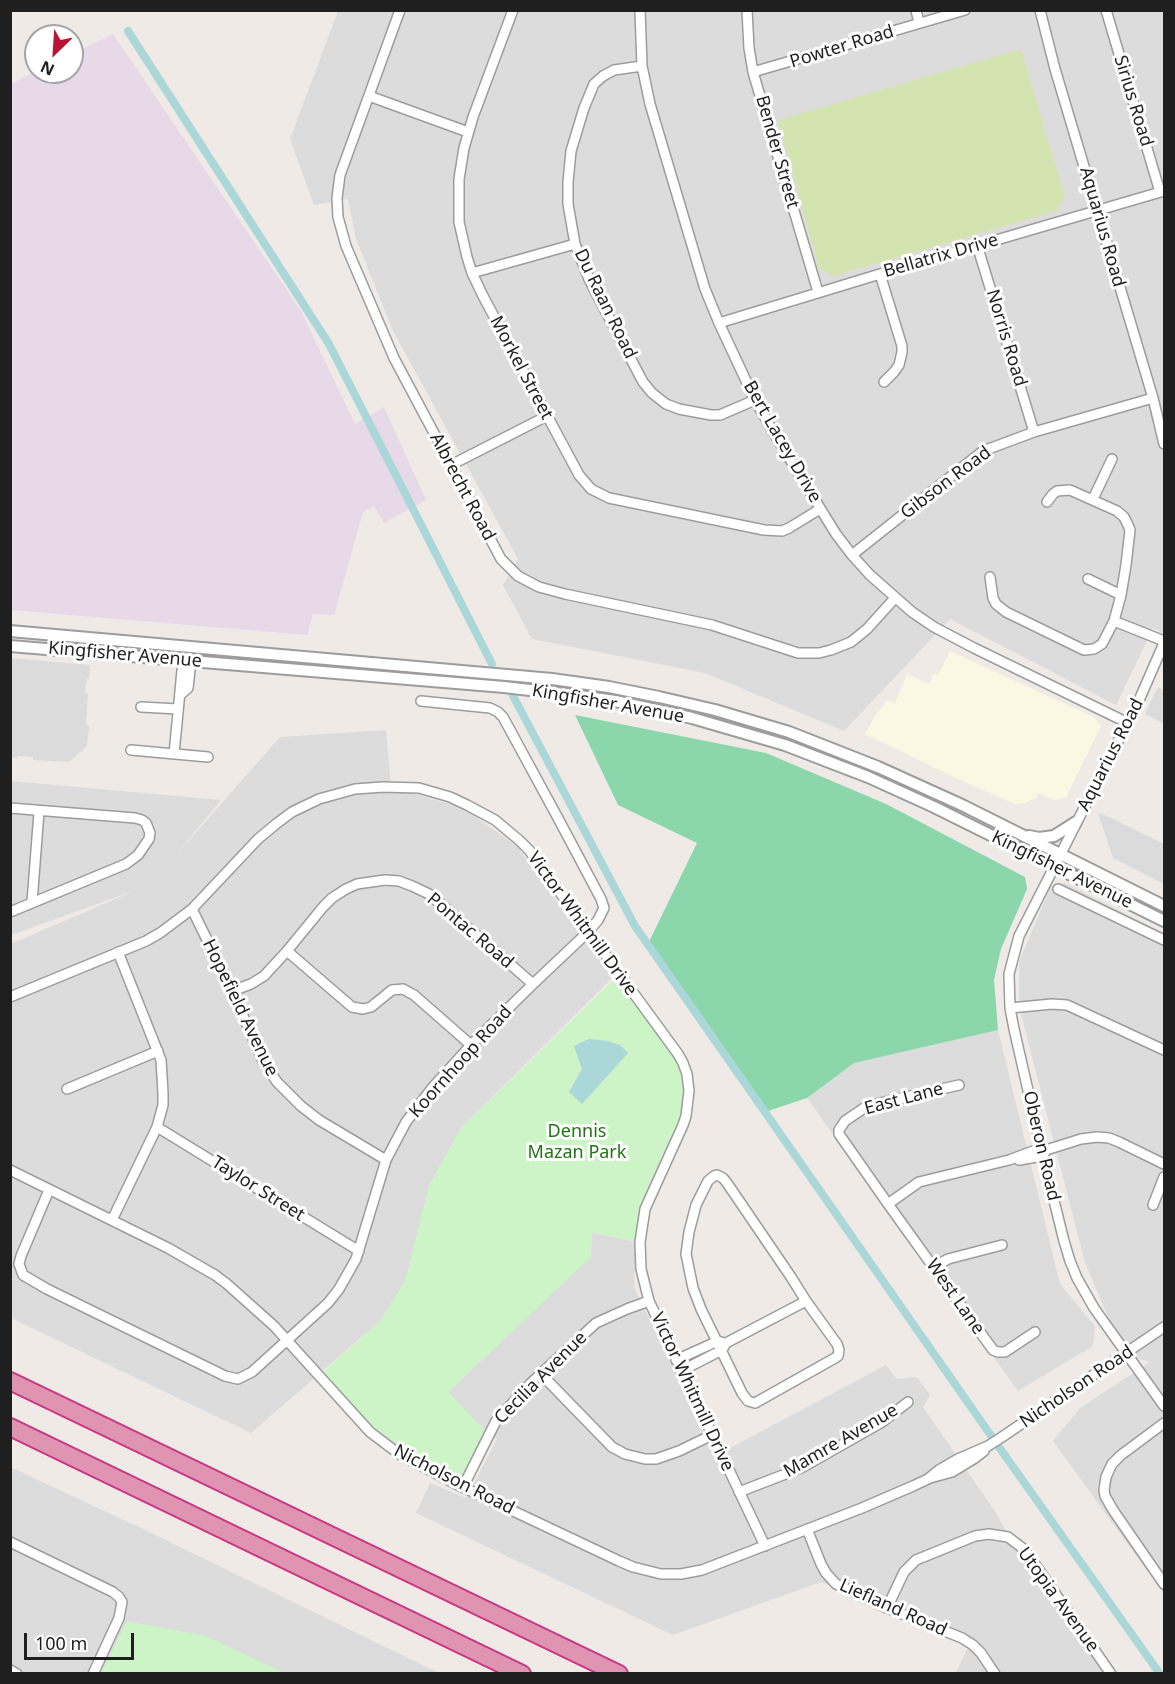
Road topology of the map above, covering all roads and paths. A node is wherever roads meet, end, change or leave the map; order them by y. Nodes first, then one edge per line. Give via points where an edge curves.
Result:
1 (400, 10) edge
2 (513, 10) edge
3 (640, 10) edge
4 (747, 10) edge
5 (916, 10) edge
6 (965, 10) edge
7 (1040, 10) edge
8 (1106, 10) edge
9 (920, 23) junction
10 (642, 66) junction
11 (753, 72) junction
12 (369, 96) junction
13 (468, 132) junction
14 (1162, 191) edge
15 (1097, 210) junction
16 (575, 244) junction
17 (977, 245) junction
18 (472, 273) junction
19 (880, 274) junction
20 (818, 292) junction
21 (719, 323) junction
22 (884, 382) dead end
23 (1153, 398) junction
24 (755, 400) junction
25 (547, 416) junction
26 (1034, 432) junction
27 (1164, 444) edge
28 (1112, 459) dead end
29 (451, 465) junction
30 (1093, 500) junction
31 (1047, 502) dead end
32 (820, 509) junction
33 (852, 555) junction
34 (990, 577) dead end
35 (1088, 579) dead end
36 (1121, 595) junction
37 (895, 598) junction
38 (1114, 621) junction
39 (10, 631) edge
40 (1164, 642) edge
41 (10, 646) edge
42 (187, 660) junction
43 (421, 701) dead end
44 (141, 707) dead end
45 (178, 709) junction
46 (1128, 723) junction
47 (131, 750) dead end
48 (174, 754) junction
49 (208, 757) dead end
50 (10, 808) edge
51 (39, 812) junction
52 (1076, 822) junction
53 (1022, 836) junction
54 (1060, 854) junction
55 (1054, 867) junction
56 (1058, 889) dead end
57 (32, 902) junction
58 (1164, 906) edge
59 (192, 909) junction
60 (10, 912) edge
61 (1164, 921) edge
62 (588, 932) junction
63 (1164, 940) edge
64 (287, 951) junction
65 (118, 952) junction
66 (533, 984) junction
67 (232, 991) junction
68 (10, 997) edge
69 (1010, 1008) junction
70 (471, 1045) junction
71 (1164, 1050) edge
72 (158, 1051) junction
73 (958, 1085) dead end
74 (67, 1089) dead end
75 (157, 1127) junction
76 (1043, 1151) junction
77 (386, 1160) junction
78 (1164, 1164) edge
79 (10, 1170) edge
80 (1164, 1177) edge
81 (50, 1191) junction
82 (888, 1204) junction
83 (1153, 1205) dead end
84 (112, 1220) junction
85 (1002, 1245) dead end
86 (359, 1251) junction
87 (934, 1267) junction
88 (649, 1301) junction
89 (806, 1301) junction
90 (1164, 1327) edge
91 (1035, 1332) dead end
92 (287, 1341) junction
93 (722, 1344) junction
94 (1127, 1352) junction
95 (676, 1360) junction
96 (681, 1371) junction
97 (541, 1374) junction
98 (10, 1381) edge
99 (908, 1402) dead end
100 (1164, 1406) edge
101 (1164, 1423) edge
102 (10, 1427) edge
103 (712, 1435) junction
104 (463, 1487) junction
105 (739, 1492) junction
106 (807, 1529) junction
107 (10, 1542) edge
108 (765, 1546) junction
109 (1164, 1584) edge
110 (886, 1608) junction
111 (10, 1670) edge
112 (18, 1674) edge
113 (93, 1674) edge
114 (522, 1674) edge
115 (619, 1674) edge
116 (995, 1674) edge
117 (1111, 1674) edge

1 - 12 street, Albrecht Road
2 - 13 street, Morkel Street
3 - 10 street, Bert Lacey Drive
4 - 11 street, Bender Street
5 - 9 street
6 - 9 street, Powter Road
7 - 15 street, Aquarius Road
8 - 14 street, Sirius Road
9 - 11 street, Powter Road
10 - 16 street, Du Raan Road via 614,70 603,76 594,84 587,101 571,151 568,182
10 - 21 street, Bert Lacey Drive via 693,250
11 - 20 street, Bender Street
12 - 13 street
12 - 29 street, Albrecht Road via 340,175 337,198 341,230 394,358
13 - 18 street, Morkel Street via 461,161 459,222
14 - 15 street, Bellatrix Drive
15 - 17 street, Bellatrix Drive
15 - 23 street, Aquarius Road
16 - 18 street
16 - 24 street, Du Raan Road via 606,312 652,393 679,409 711,415
17 - 19 street, Bellatrix Drive
17 - 26 street, Norris Road
18 - 25 street, Morkel Street
19 - 20 street, Bellatrix Drive
19 - 22 street via 902,346 899,365
20 - 21 street, Bellatrix Drive
21 - 24 street, Bert Lacey Drive
23 - 26 street, Gibson Road
23 - 27 street, Aquarius Road
24 - 32 street, Bert Lacey Drive
25 - 29 street
25 - 32 street, Morkel Street via 582,481 602,496 773,531 789,528
26 - 33 street, Gibson Road via 977,454
28 - 30 street
29 - 37 street, Albrecht Road via 501,559 524,580 547,590 712,625 809,654 831,651 851,642
30 - 31 street via 1066,489 1055,492
30 - 36 street via 1117,511 1130,530
32 - 33 street, Bert Lacey Drive
33 - 37 street, Bert Lacey Drive
34 - 38 street via 993,598 1000,608 1079,648 1098,647
35 - 36 street
36 - 38 street
37 - 46 street, Bert Lacey Drive via 934,627
38 - 40 street
39 - 53 street, Kingfisher Avenue via 532,677 659,697 716,710 824,745 930,790
40 - 46 street, Aquarius Road
41 - 42 street, Kingfisher Avenue
42 - 45 street via 188,688 180,695
42 - 55 street, Kingfisher Avenue via 573,694 682,715 836,763
43 - 62 street, Koornhoop Road via 490,708 502,717 604,905 604,912
44 - 45 street
45 - 48 street
46 - 52 street, Aquarius Road
47 - 48 street
48 - 49 street
50 - 51 street
51 - 57 street
51 - 57 street via 142,819 150,834 138,855 126,864
52 - 53 street via 1054,836
52 - 54 street, Aquarius Road
53 - 54 street, Kingfisher Avenue
54 - 55 street, Aquarius Road
54 - 58 street, Kingfisher Avenue
55 - 61 street, Kingfisher Avenue
55 - 69 street, Oberon Road via 1015,946 1009,974
56 - 63 street
57 - 60 street
59 - 62 street, Victor Whitmill Drive via 258,839 292,812 339,792 404,786 450,797 495,820 529,850
59 - 65 street, Victor Whitmill Drive via 160,933
59 - 67 street, Hopefield Avenue
62 - 66 street, Koornhoop Road
62 - 88 street, Victor Whitmill Drive via 678,1054 689,1084 683,1125 644,1215 640,1262
64 - 66 street, Pontac Road via 323,907 346,889 369,881 399,881 429,894
64 - 67 street, Pontac Road via 259,980
64 - 70 street via 352,1007 371,1007 392,990 403,989
65 - 68 street, Victor Whitmill Drive
65 - 72 street
66 - 70 street, Koornhoop Road
67 - 77 street, Hopefield Avenue via 263,1061 277,1082 319,1120
69 - 71 street via 1067,1005
69 - 76 street, Oberon Road
70 - 77 street, Koornhoop Road via 412,1114
72 - 74 street
72 - 75 street via 163,1105
73 - 82 street, East Lane via 867,1106 843,1124 839,1134 842,1140
75 - 84 street
75 - 86 street, Taylor Street
76 - 78 street via 1081,1139 1103,1137
76 - 82 street via 919,1182
76 - 94 street, Oberon Road via 1077,1278
77 - 86 street, Koornhoop Road
79 - 81 street, Nicholson Road
80 - 83 street
81 - 84 street, Nicholson Road
81 - 92 street, Koornhoop Road via 21,1256 19,1264 28,1279 232,1378 252,1372
82 - 87 street, West Lane
84 - 92 street, Nicholson Road via 215,1275 260,1311
85 - 87 street via 948,1259
86 - 92 street, Koornhoop Road via 328,1303
87 - 91 street, West Lane via 995,1352 1005,1352
88 - 95 street, Victor Whitmill Drive
88 - 97 street, Cecilia Avenue via 596,1323
89 - 93 street
89 - 93 street via 839,1352 835,1359 759,1402 745,1398
89 - 93 street via 727,1183 714,1176 696,1205 686,1254 696,1296
90 - 94 street, Nicholson Road
92 - 104 street, Nicholson Road via 370,1432 399,1454
93 - 95 street
93 - 96 street
94 - 100 street, Oberon Road
94 - 106 street, Nicholson Road via 952,1472
95 - 96 street, Victor Whitmill Drive
96 - 103 street, Victor Whitmill Drive
97 - 103 street via 612,1447 625,1454 656,1459
97 - 104 street, Cecilia Avenue via 496,1421
98 - 115 highway
99 - 105 street, Mamre Avenue via 882,1422 801,1468
101 - 109 street via 1112,1464 1104,1490 1113,1510
102 - 114 highway
103 - 105 street, Victor Whitmill Drive
104 - 108 street, Nicholson Road via 650,1572 690,1572
105 - 108 street, Victor Whitmill Drive
106 - 108 street, Nicholson Road
106 - 110 street, Liefland Road via 830,1579
107 - 113 street via 119,1597 119,1618
110 - 116 street, Liefland Road via 962,1638 981,1653
110 - 117 street, Utopia Avenue via 904,1572 915,1560 975,1536 1008,1537 1025,1550
111 - 112 street

